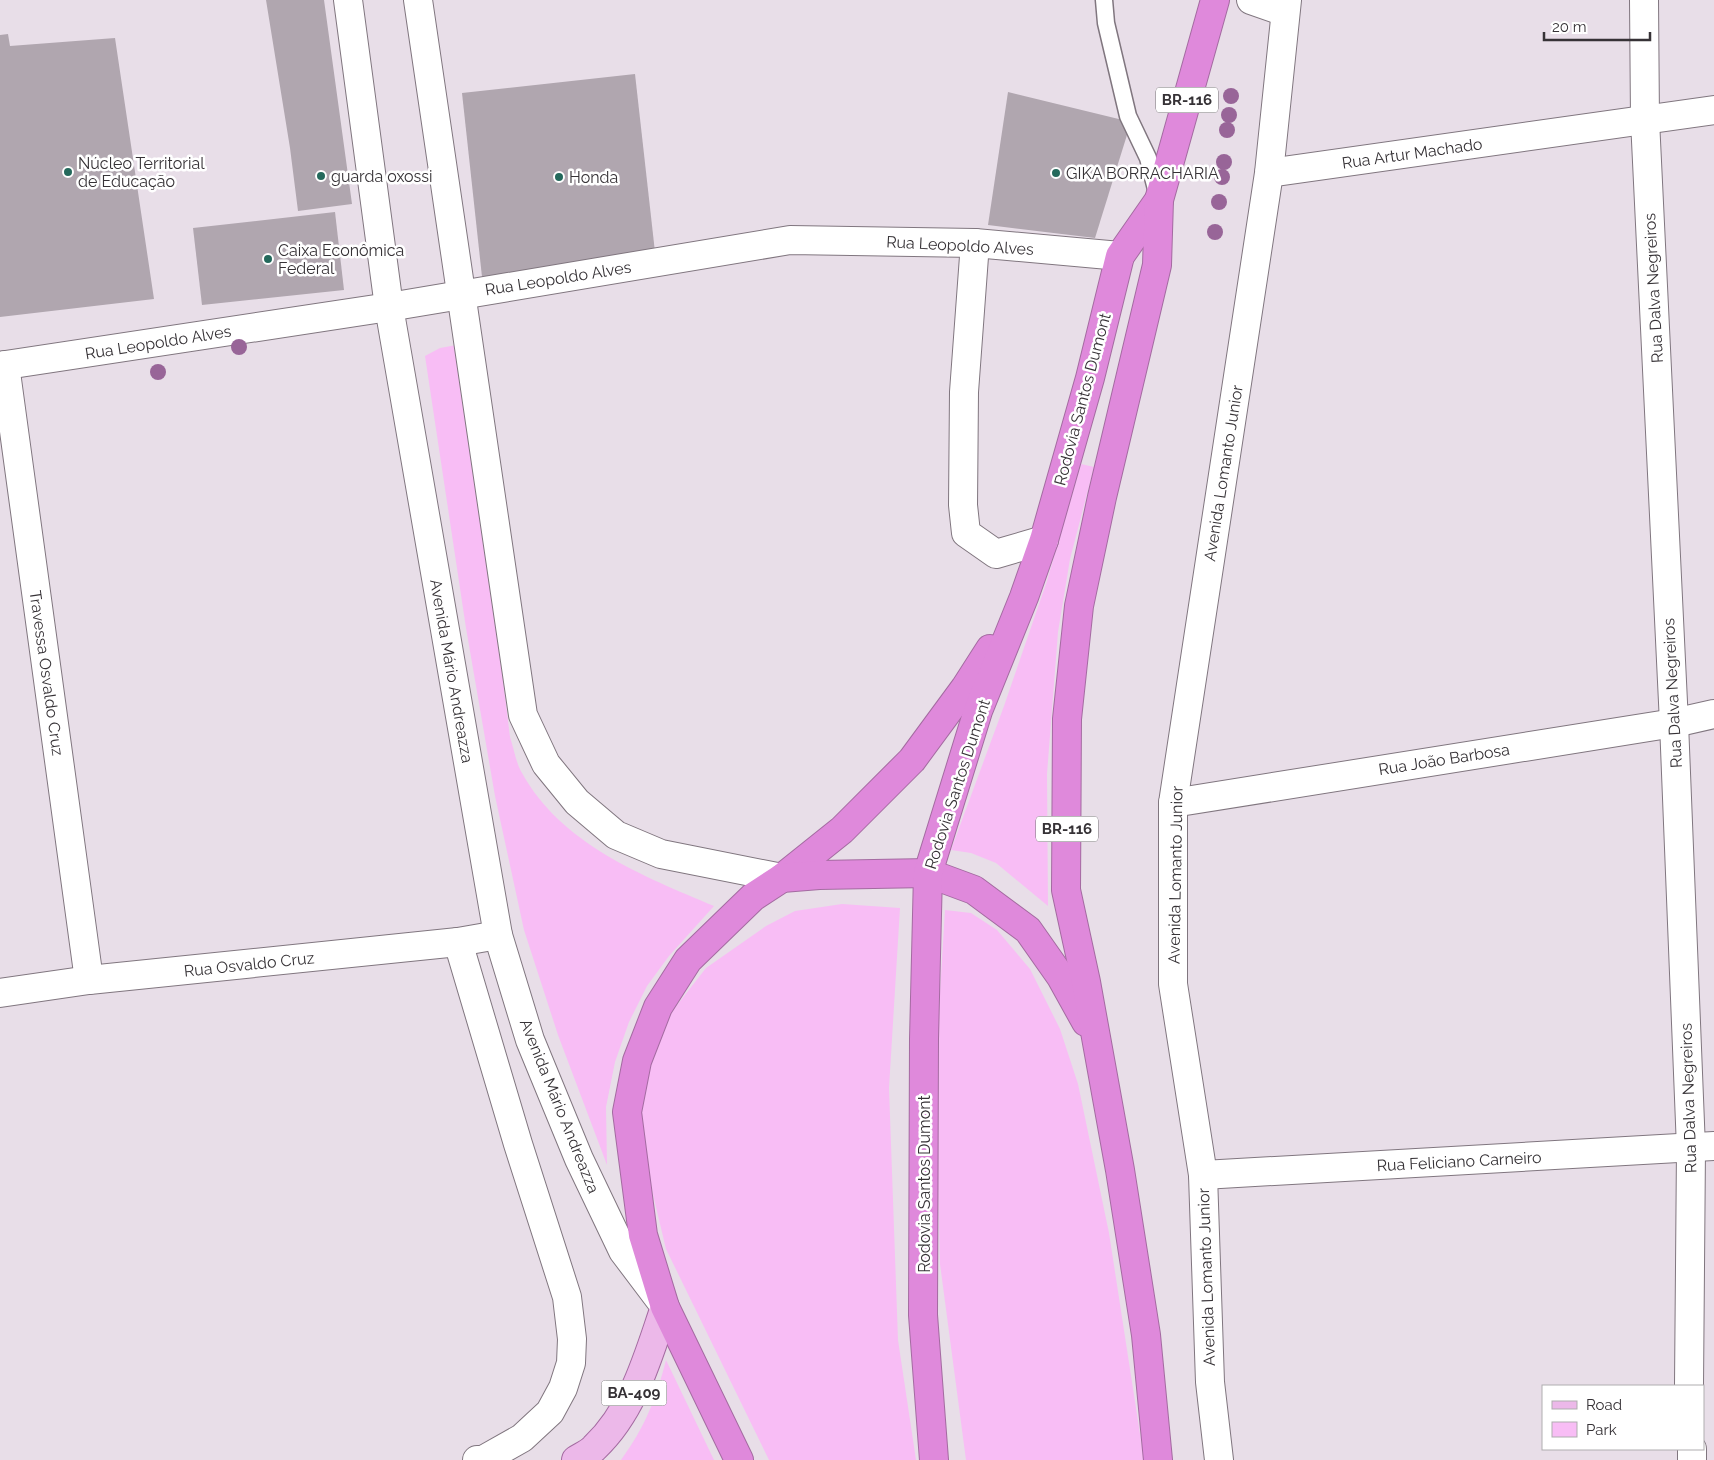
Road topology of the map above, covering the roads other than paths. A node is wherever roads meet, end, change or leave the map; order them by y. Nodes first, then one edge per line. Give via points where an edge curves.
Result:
1 (348, 0) edge
2 (418, 0) edge
3 (1104, 0) edge
4 (1215, 0) edge
5 (1251, 0) edge
6 (1644, 0) edge
7 (1286, 6) edge
8 (1714, 110) edge
9 (1645, 120) junction
10 (1270, 173) junction
11 (1159, 200) junction
12 (974, 243) junction
13 (1120, 256) junction
14 (460, 294) junction
15 (389, 307) junction
16 (2, 365) edge
17 (1044, 540) junction
18 (1024, 597) junction
19 (1714, 714) edge
20 (1674, 723) junction
21 (1173, 802) junction
22 (928, 873) junction
23 (782, 878) junction
24 (498, 935) junction
25 (458, 942) junction
26 (89, 980) junction
27 (0, 993) edge
28 (1097, 1042) junction
29 (1702, 1147) edge
30 (1203, 1175) junction
31 (665, 1308) junction
32 (1689, 1385) edge
33 (477, 1460) edge
34 (576, 1460) edge
35 (739, 1460) edge
36 (934, 1460) edge
37 (1158, 1460) edge
38 (1220, 1460) edge

1 - 15 street, Avenida Mário Andreazza
2 - 14 street
3 - 11 lane via 1106,23 1128,116 1148,158
4 - 11 highway, Rodovia Santos Dumont / BR-116
5 - 7 street
6 - 9 street, Rua Dalva Negreiros
7 - 10 street
8 - 9 street, Rua Artur Machado
9 - 10 street, Rua Artur Machado
9 - 20 street, Rua Dalva Negreiros
10 - 21 street, Avenida Lomanto Junior
11 - 13 highway, Rodovia Santos Dumont / BR-116
11 - 28 highway, Rodovia Santos Dumont / BR-116 via 1157,264 1079,606 1067,719 1066,890
12 - 13 street, Rua Leopoldo Alves
12 - 14 street, Rua Leopoldo Alves via 790,240
12 - 17 street via 964,392 963,505 966,533 996,554
13 - 17 highway, Rodovia Santos Dumont / BR-116 via 1090,378
14 - 15 street, Rua Leopoldo Alves
14 - 23 street via 523,715 546,764 577,802 616,835 661,854
15 - 16 street, Rua Leopoldo Alves
15 - 24 street, Avenida Mário Andreazza
16 - 26 street, Travessa Osvaldo Cruz
17 - 18 highway, Rodovia Santos Dumont / BR-116
18 - 22 highway, Rodovia Santos Dumont / BR-116 via 978,711
18 - 23 highway via 965,688 912,760 842,830
19 - 20 street, Rua João Barbosa
20 - 21 street, Rua João Barbosa
20 - 29 street, Rua Dalva Negreiros
21 - 30 street, Avenida Lomanto Junior via 1173,984
22 - 23 highway
22 - 28 highway via 974,890 1028,930 1060,977
22 - 36 highway, Rodovia Santos Dumont / BR-116 via 923,1315
23 - 31 highway via 753,897 688,960 658,1007 637,1061 627,1112 643,1235
24 - 25 street, Rua Osvaldo Cruz
24 - 31 street, Avenida Mário Andreazza via 530,1040 579,1159 623,1251
25 - 26 street, Rua Osvaldo Cruz
25 - 33 street via 568,1297 572,1339 571,1363 550,1412 522,1438 483,1460
26 - 27 street, Rua Osvaldo Cruz
28 - 37 highway, Rodovia Santos Dumont / BR-116 via 1146,1335
29 - 30 street, Rua Feliciano Carneiro
29 - 32 street, Rua Dalva Negreiros
30 - 38 street, Avenida Lomanto Junior via 1210,1382
31 - 34 main road, BA-409 via 634,1394 594,1448
31 - 35 highway

